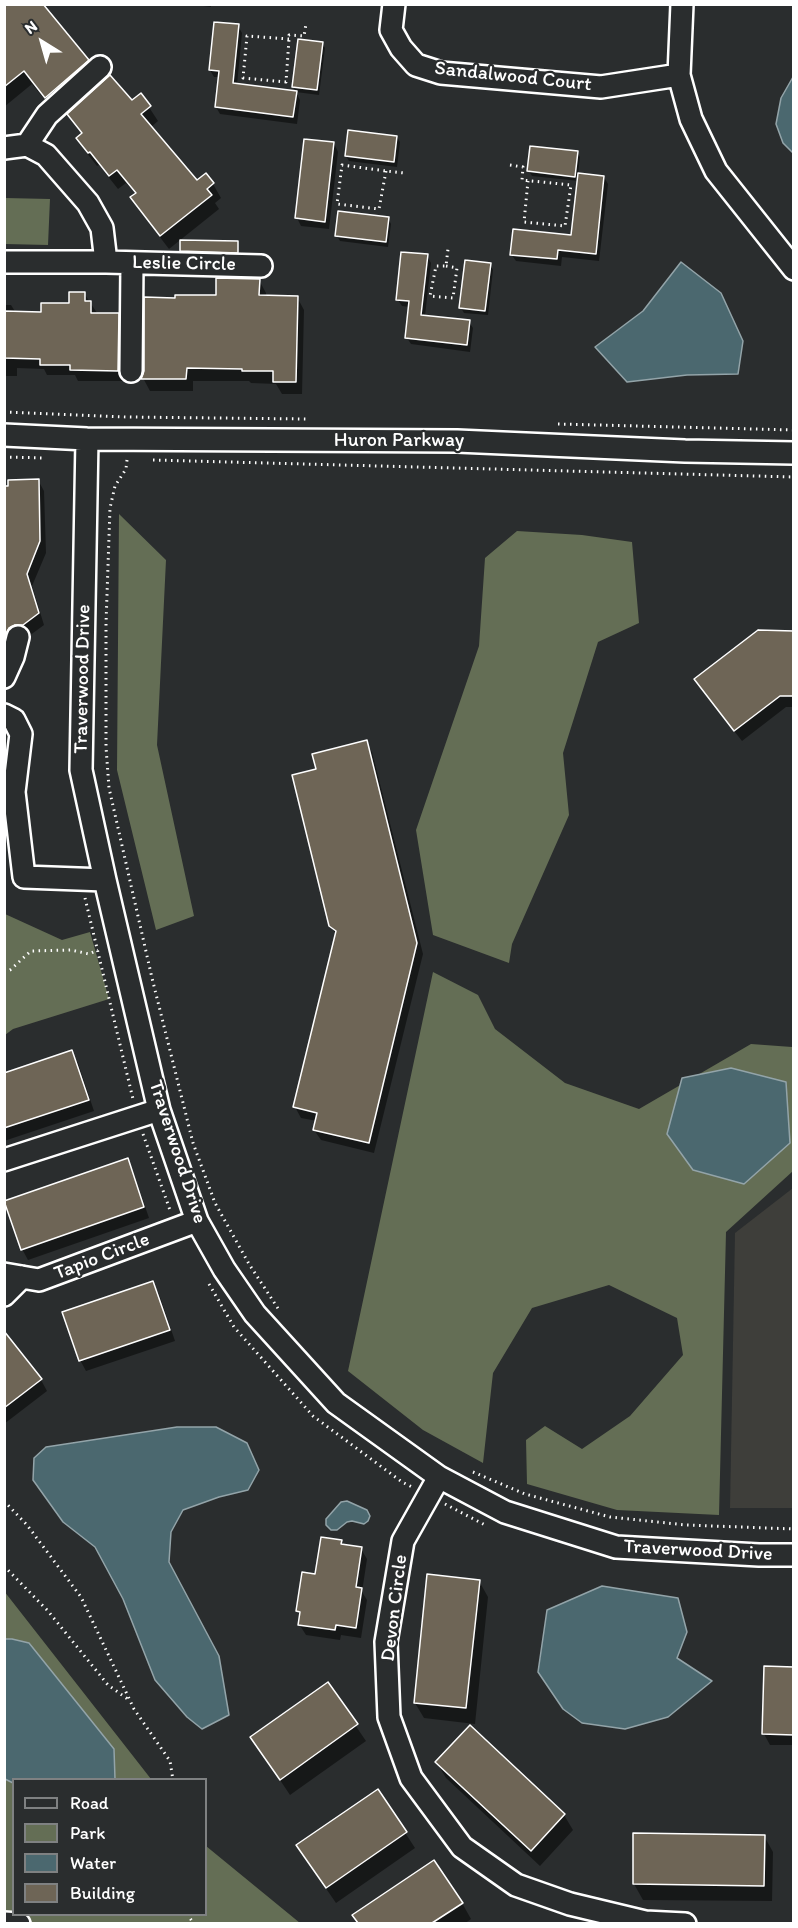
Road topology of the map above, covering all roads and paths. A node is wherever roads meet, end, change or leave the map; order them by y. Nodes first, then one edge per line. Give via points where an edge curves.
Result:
1 (394, 4) edge
2 (682, 4) edge
3 (306, 24) dead end
4 (289, 39) junction
5 (100, 67) dead end
6 (679, 75) junction
7 (27, 145) junction
8 (4, 148) edge
9 (510, 165) dead end
10 (386, 171) junction
11 (404, 173) dead end
12 (528, 181) junction
13 (448, 249) dead end
14 (4, 262) edge
15 (106, 262) junction
16 (132, 263) junction
17 (261, 266) dead end
18 (446, 266) junction
19 (794, 269) edge
20 (131, 370) dead end
21 (4, 435) edge
22 (87, 439) junction
23 (794, 453) edge
24 (4, 458) edge
25 (46, 458) dead end
26 (117, 459) dead end
27 (150, 460) dead end
28 (794, 477) edge
29 (18, 636) dead end
30 (4, 677) edge
31 (4, 715) edge
32 (9, 783) edge
33 (105, 879) junction
34 (84, 892) dead end
35 (98, 950) junction
36 (4, 971) edge
37 (134, 1101) dead end
38 (159, 1110) junction
39 (142, 1131) dead end
40 (4, 1160) edge
41 (172, 1218) dead end
42 (197, 1221) junction
43 (13, 1276) edge
44 (4, 1294) edge
45 (281, 1313) dead end
46 (473, 1472) dead end
47 (439, 1477) junction
48 (4, 1501) edge
49 (794, 1528) edge
50 (794, 1555) edge
51 (4, 1566) edge
52 (130, 1702) junction
53 (173, 1778) edge
54 (4, 1923) edge
55 (19, 1923) edge
56 (685, 1923) edge

1 - 6 street, Sandalwood Court via 392,30 401,48 416,65 441,74 601,87
2 - 6 street
3 - 4 path via 304,36 289,35
4 - 4 path via 285,82 243,78 247,36
5 - 7 street via 47,115
6 - 19 street via 691,119 716,171
7 - 8 street
7 - 15 street, Leslie Circle via 46,155 88,204 102,228
9 - 12 path via 524,167 522,180
10 - 10 path via 342,165 337,204 380,209
10 - 11 path
12 - 12 path via 571,185 565,226 524,222
13 - 18 path
14 - 15 street, Leslie Circle
15 - 16 street, Leslie Circle
16 - 17 street, Leslie Circle
16 - 20 street
18 - 18 path via 436,266 430,296 453,298 457,268
21 - 22 street, Huron Parkway
22 - 23 street, Huron Parkway via 458,441
22 - 33 street, Traverwood Drive via 81,770
24 - 25 path
26 - 45 path via 127,460 110,508 106,747 110,789 193,1143 215,1203
27 - 28 path
29 - 30 street
31 - 32 street via 14,720 21,734
32 - 33 street via 24,877
33 - 38 street, Traverwood Drive
34 - 35 path
35 - 36 path via 89,954 71,950 31,951
35 - 37 path
38 - 40 street
38 - 42 street, Traverwood Drive
39 - 41 path
42 - 43 street, Tapio Circle via 39,1280
42 - 47 street, Traverwood Drive via 255,1314 336,1403
43 - 44 street
46 - 49 path via 525,1494 610,1517 686,1525
47 - 50 street, Traverwood Drive via 506,1512 616,1547
47 - 56 street, Devon Circle via 403,1541 386,1642 389,1717 411,1778 462,1848 516,1886 645,1922
48 - 52 path via 81,1597
51 - 52 path via 48,1611 108,1685
52 - 53 path via 170,1761
54 - 55 street

